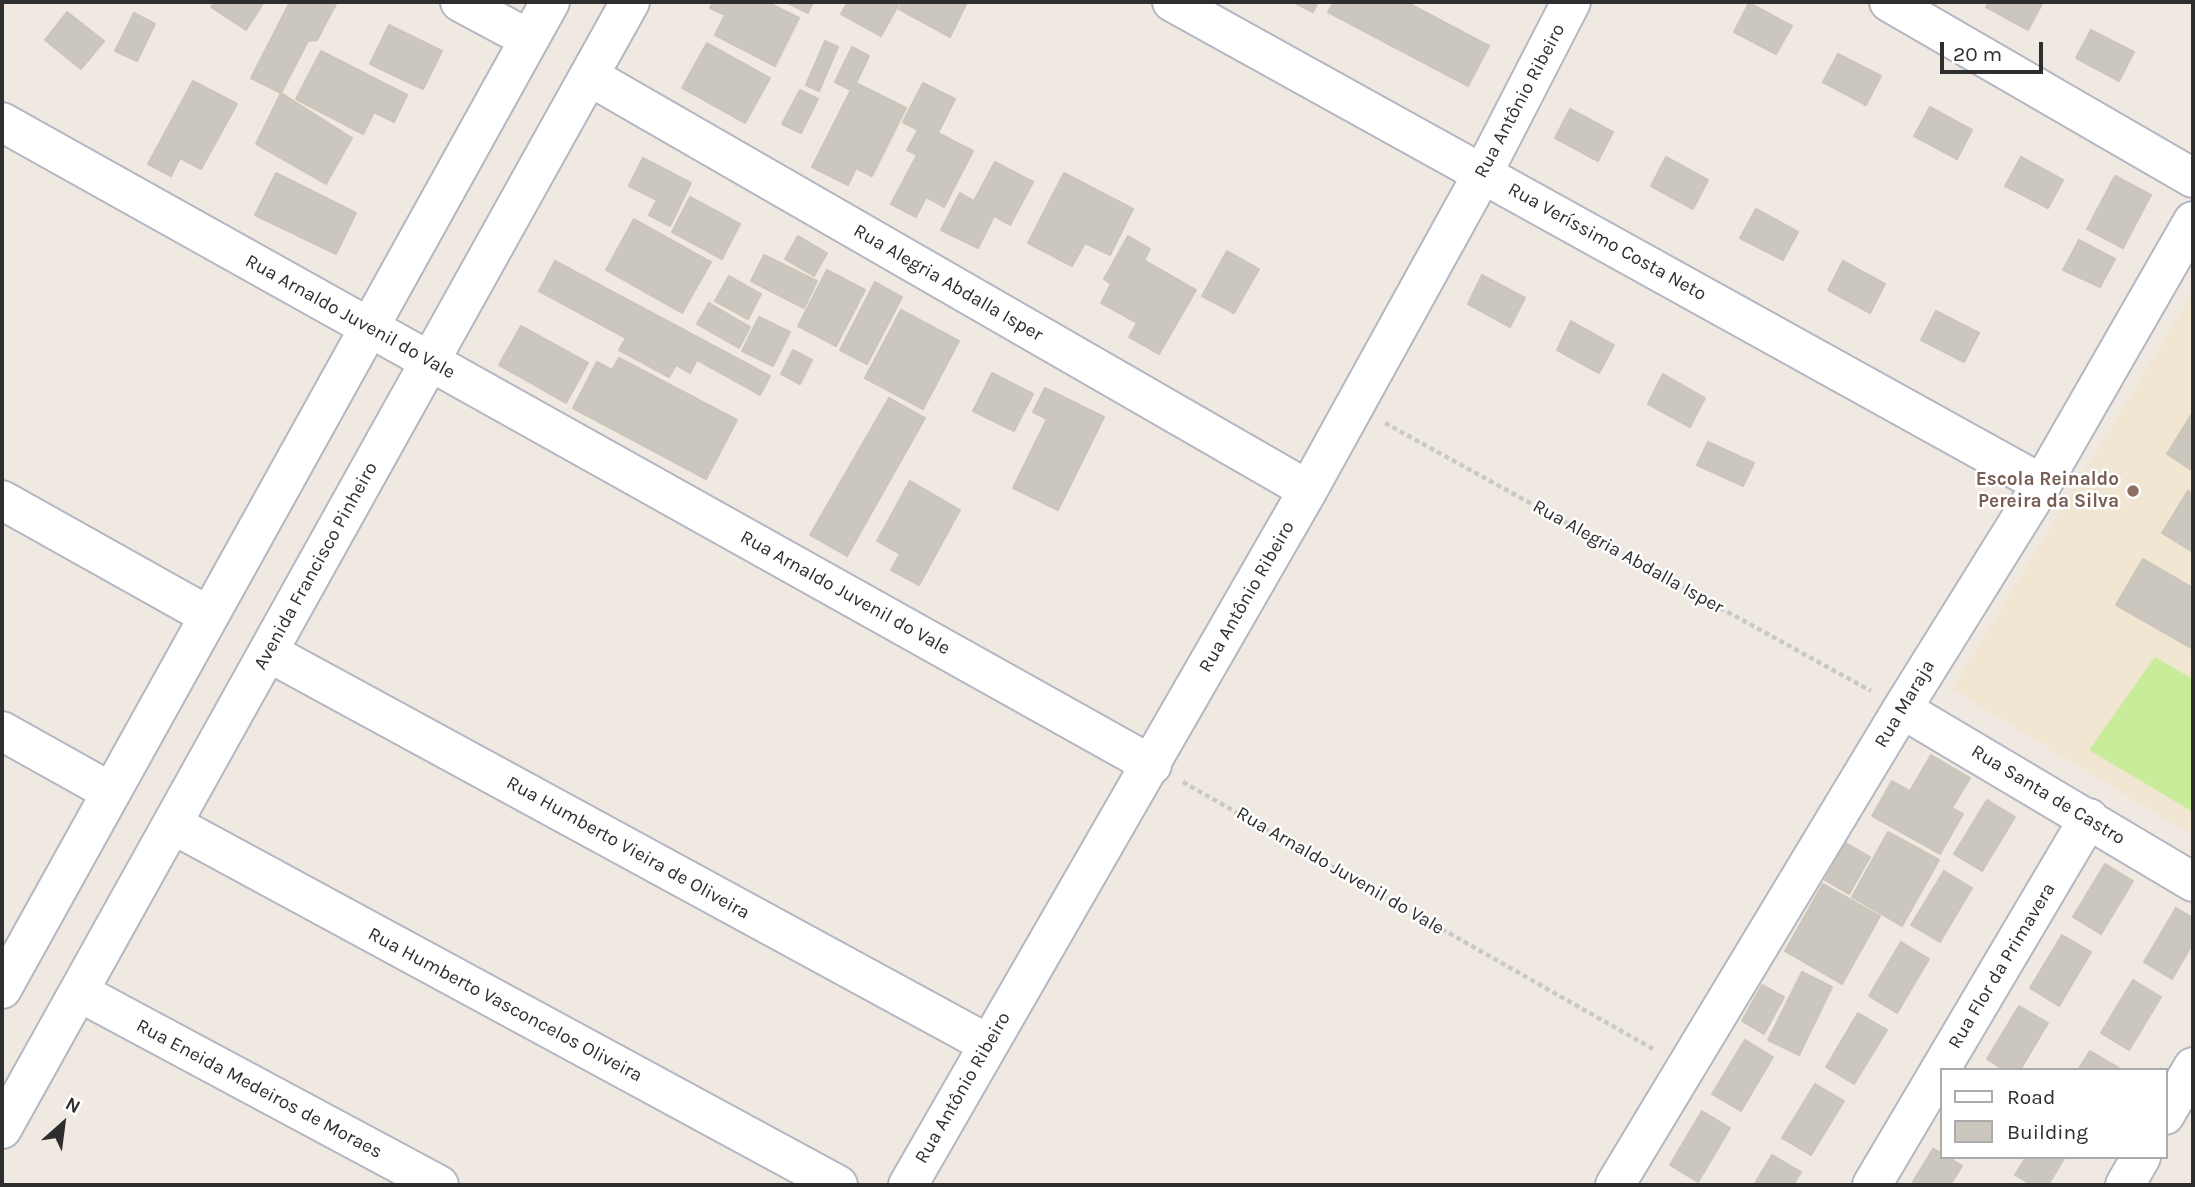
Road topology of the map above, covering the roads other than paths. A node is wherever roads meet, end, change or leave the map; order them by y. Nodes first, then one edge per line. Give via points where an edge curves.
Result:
1 (460, 2) edge
2 (550, 2) edge
3 (630, 2) edge
4 (1172, 2) edge
5 (1572, 2) edge
6 (1889, 2) edge
7 (529, 39) junction
8 (589, 76) junction
9 (2, 122) edge
10 (1483, 173) junction
11 (2193, 178) edge
12 (2193, 221) edge
13 (369, 328) junction
14 (430, 361) junction
15 (2042, 484) junction
16 (1308, 490) junction
17 (2, 500) edge
18 (209, 616) junction
19 (268, 652) junction
20 (1902, 709) junction
21 (2, 731) edge
22 (1152, 765) junction
23 (111, 792) junction
24 (2089, 818) junction
25 (172, 824) junction
26 (2193, 882) edge
27 (7, 967) edge
28 (79, 992) junction
29 (988, 1044) junction
30 (2193, 1067) edge
31 (1941, 1068) edge
32 (1940, 1070) edge
33 (2167, 1112) edge
34 (2, 1129) edge
35 (2140, 1159) edge
36 (439, 1185) edge
37 (838, 1185) edge
38 (908, 1185) edge
39 (1615, 1185) edge
40 (1872, 1185) edge
41 (2125, 1185) edge

1 - 7 street
2 - 7 street
3 - 8 street, Avenida Francisco Pinheiro
4 - 10 street, Rua Veríssimo Costa Neto
5 - 10 street, Rua Antônio Ribeiro
6 - 11 street
7 - 13 street
8 - 14 street, Avenida Francisco Pinheiro
8 - 16 street, Rua Alegria Abdalla Isper
9 - 13 street, Rua Arnaldo Juvenil do Vale
10 - 15 street, Rua Veríssimo Costa Neto
10 - 16 street, Rua Antônio Ribeiro
12 - 15 street, Rua Maraja
13 - 14 street, Rua Arnaldo Juvenil do Vale
13 - 18 street
14 - 19 street, Avenida Francisco Pinheiro
14 - 22 street, Rua Arnaldo Juvenil do Vale
15 - 20 street, Rua Maraja
16 - 22 street, Rua Antônio Ribeiro
17 - 18 street
18 - 23 street
19 - 25 street, Avenida Francisco Pinheiro
19 - 29 street, Rua Humberto Vieira de Oliveira
20 - 24 street, Rua Santa de Castro
20 - 39 street, Rua Maraja
21 - 23 street
22 - 29 street, Rua Antônio Ribeiro
23 - 27 street
24 - 26 street, Rua Santa de Castro
24 - 31 street, Rua Flor da Primavera
25 - 28 street, Avenida Francisco Pinheiro
25 - 37 street, Rua Humberto Vasconcelos Oliveira
28 - 34 street, Avenida Francisco Pinheiro
28 - 36 street, Rua Eneida Medeiros de Moraes
29 - 38 street, Rua Antônio Ribeiro
30 - 33 street
32 - 40 street, Rua Flor da Primavera
35 - 41 street

